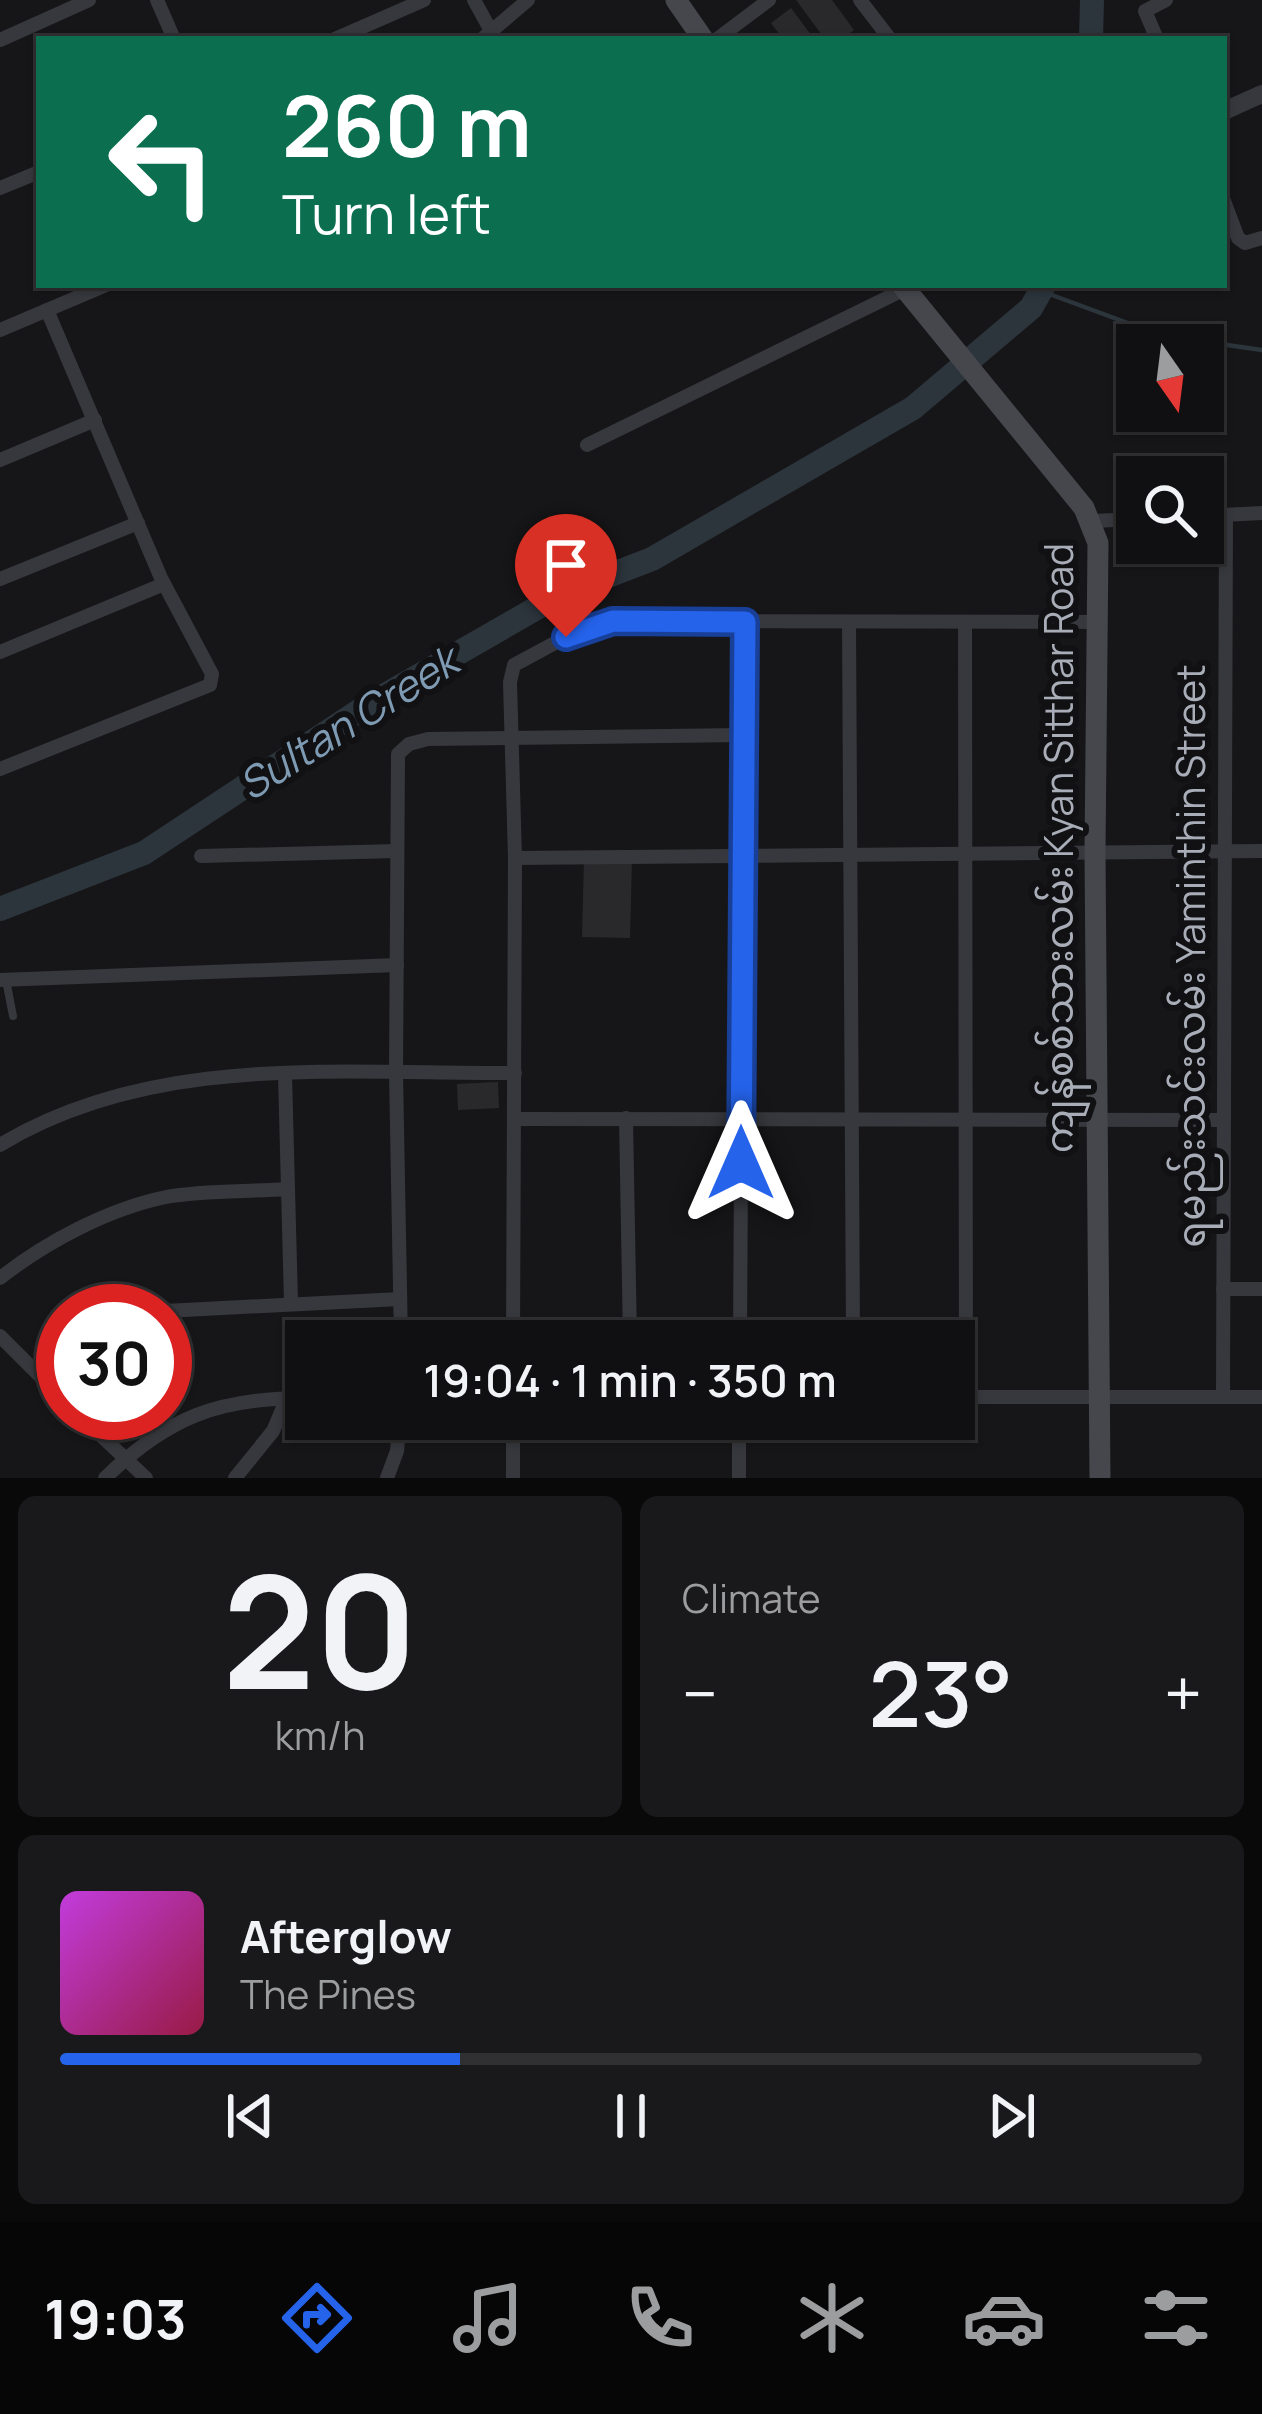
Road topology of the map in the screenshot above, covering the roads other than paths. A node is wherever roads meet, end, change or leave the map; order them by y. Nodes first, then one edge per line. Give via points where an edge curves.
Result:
1 (89, 0) edge
2 (157, 0) edge
3 (424, 0) edge
4 (474, 0) edge
5 (529, 0) edge
6 (676, 0) edge
7 (769, 0) edge
8 (860, 0) edge
9 (1166, 0) edge
10 (37, 23) junction
11 (486, 35) edge
12 (42, 36) edge
13 (173, 36) edge
14 (342, 36) edge
15 (702, 36) edge
16 (721, 36) edge
17 (888, 36) edge
18 (1156, 36) edge
19 (0, 40) edge
20 (1262, 94) edge
21 (1227, 110) edge
22 (36, 173) edge
23 (0, 188) edge
24 (1227, 210) edge
25 (1262, 238) edge
26 (99, 288) edge
27 (901, 288) edge
28 (904, 288) edge
29 (47, 310) junction
30 (0, 330) edge
31 (95, 420) junction
32 (587, 445) dead end
33 (0, 460) edge
34 (1262, 513) edge
35 (1226, 515) joint
36 (1116, 520) edge
37 (1092, 521) junction
38 (138, 523) junction
39 (0, 579) edge
40 (164, 584) junction
41 (745, 622) junction
42 (849, 622) junction
43 (965, 622) junction
44 (1097, 622) junction
45 (0, 652) edge
46 (744, 735) junction
47 (513, 738) junction
48 (0, 769) edge
49 (396, 851) junction
50 (1225, 851) junction
51 (1262, 851) edge
52 (1095, 852) junction
53 (965, 854) junction
54 (850, 855) junction
55 (201, 856) dead end
56 (743, 856) junction
57 (515, 858) junction
58 (397, 965) junction
59 (3, 979) edge
60 (13, 1016) dead end
61 (515, 1073) junction
62 (396, 1074) junction
63 (285, 1075) junction
64 (626, 1118) junction
65 (515, 1119) junction
66 (741, 1119) junction
67 (851, 1119) junction
68 (966, 1119) junction
69 (1097, 1120) junction
70 (1224, 1120) junction
71 (0, 1144) edge
72 (286, 1189) junction
73 (0, 1278) edge
74 (1223, 1289) junction
75 (1262, 1289) edge
76 (400, 1299) junction
77 (291, 1302) junction
78 (192, 1310) edge
79 (400, 1320) edge
80 (513, 1320) edge
81 (630, 1320) edge
82 (740, 1320) edge
83 (853, 1320) edge
84 (962, 1320) edge
85 (0, 1336) edge
86 (36, 1371) edge
87 (1100, 1396) junction
88 (1222, 1396) junction
89 (1262, 1396) edge
90 (975, 1397) edge
91 (285, 1398) edge
92 (285, 1403) edge
93 (104, 1440) edge
94 (399, 1440) edge
95 (512, 1440) edge
96 (740, 1440) edge
97 (124, 1460) junction
98 (105, 1478) edge
99 (146, 1478) edge
100 (235, 1478) edge
101 (387, 1478) edge
102 (513, 1478) edge
103 (739, 1478) edge
104 (1100, 1478) edge

1 - 10 street
2 - 13 street
3 - 14 street
4 - 11 street
5 - 11 street
6 - 15 main road
7 - 16 street
8 - 17 street
9 - 18 street via 1145,11
10 - 12 street
10 - 19 street
20 - 21 street
22 - 23 street
24 - 25 street via 1238,238
26 - 29 street
27 - 32 street
28 - 37 main road, ကျန်စစ်သားလမ်း Kyan Sitthar Road
29 - 30 street
29 - 31 street
31 - 33 street
31 - 38 street
34 - 35 street
35 - 50 street, ရမည်းသင်းလမ်း Yaminthin Street
36 - 37 street
37 - 44 main road, ကျန်စစ်သားလမ်း Kyan Sitthar Road
38 - 39 street
38 - 40 street
40 - 45 street
40 - 48 street via 212,674 210,685
41 - 42 street
41 - 46 street
41 - 47 street via 613,621 528,654 510,682
42 - 43 street
42 - 54 street
43 - 44 street
43 - 53 street
44 - 52 main road, ကျန်စစ်သားလမ်း Kyan Sitthar Road
46 - 47 street
46 - 56 street
47 - 49 street via 428,739 398,754
47 - 57 street
49 - 55 street
49 - 58 street
50 - 51 street
50 - 52 street
50 - 70 street, ရမည်းသင်းလမ်း Yaminthin Street
52 - 53 street
52 - 69 main road, ကျန်စစ်သားလမ်း Kyan Sitthar Road
53 - 54 street
53 - 68 street
54 - 56 street
54 - 67 street
56 - 57 street
56 - 66 street
57 - 61 street
58 - 59 street
58 - 62 street
59 - 60 lane
61 - 62 street
61 - 65 street
62 - 63 street
62 - 76 street
63 - 71 street via 212,1076 90,1102
63 - 72 street
64 - 65 street
64 - 66 street
64 - 81 street
65 - 80 street
66 - 67 street
66 - 82 street
67 - 68 street
67 - 83 street
68 - 69 street
68 - 84 street
69 - 70 street
69 - 87 main road, ကျန်စစ်သားလမ်း Kyan Sitthar Road
70 - 74 street, ရမည်းသင်းလမ်း Yaminthin Street
72 - 73 street via 166,1197 48,1246
72 - 77 street
74 - 75 street
74 - 88 street, ရမည်းသင်းလမ်း Yaminthin Street
76 - 77 street
76 - 79 street
77 - 78 street
85 - 86 street
87 - 88 street
87 - 90 street
87 - 104 main road, ကျန်စစ်သားလမ်း Kyan Sitthar Road
88 - 89 street
91 - 97 street via 181,1419
92 - 100 street
93 - 97 street
94 - 101 street
95 - 102 street
96 - 103 street
97 - 98 street
97 - 99 street

